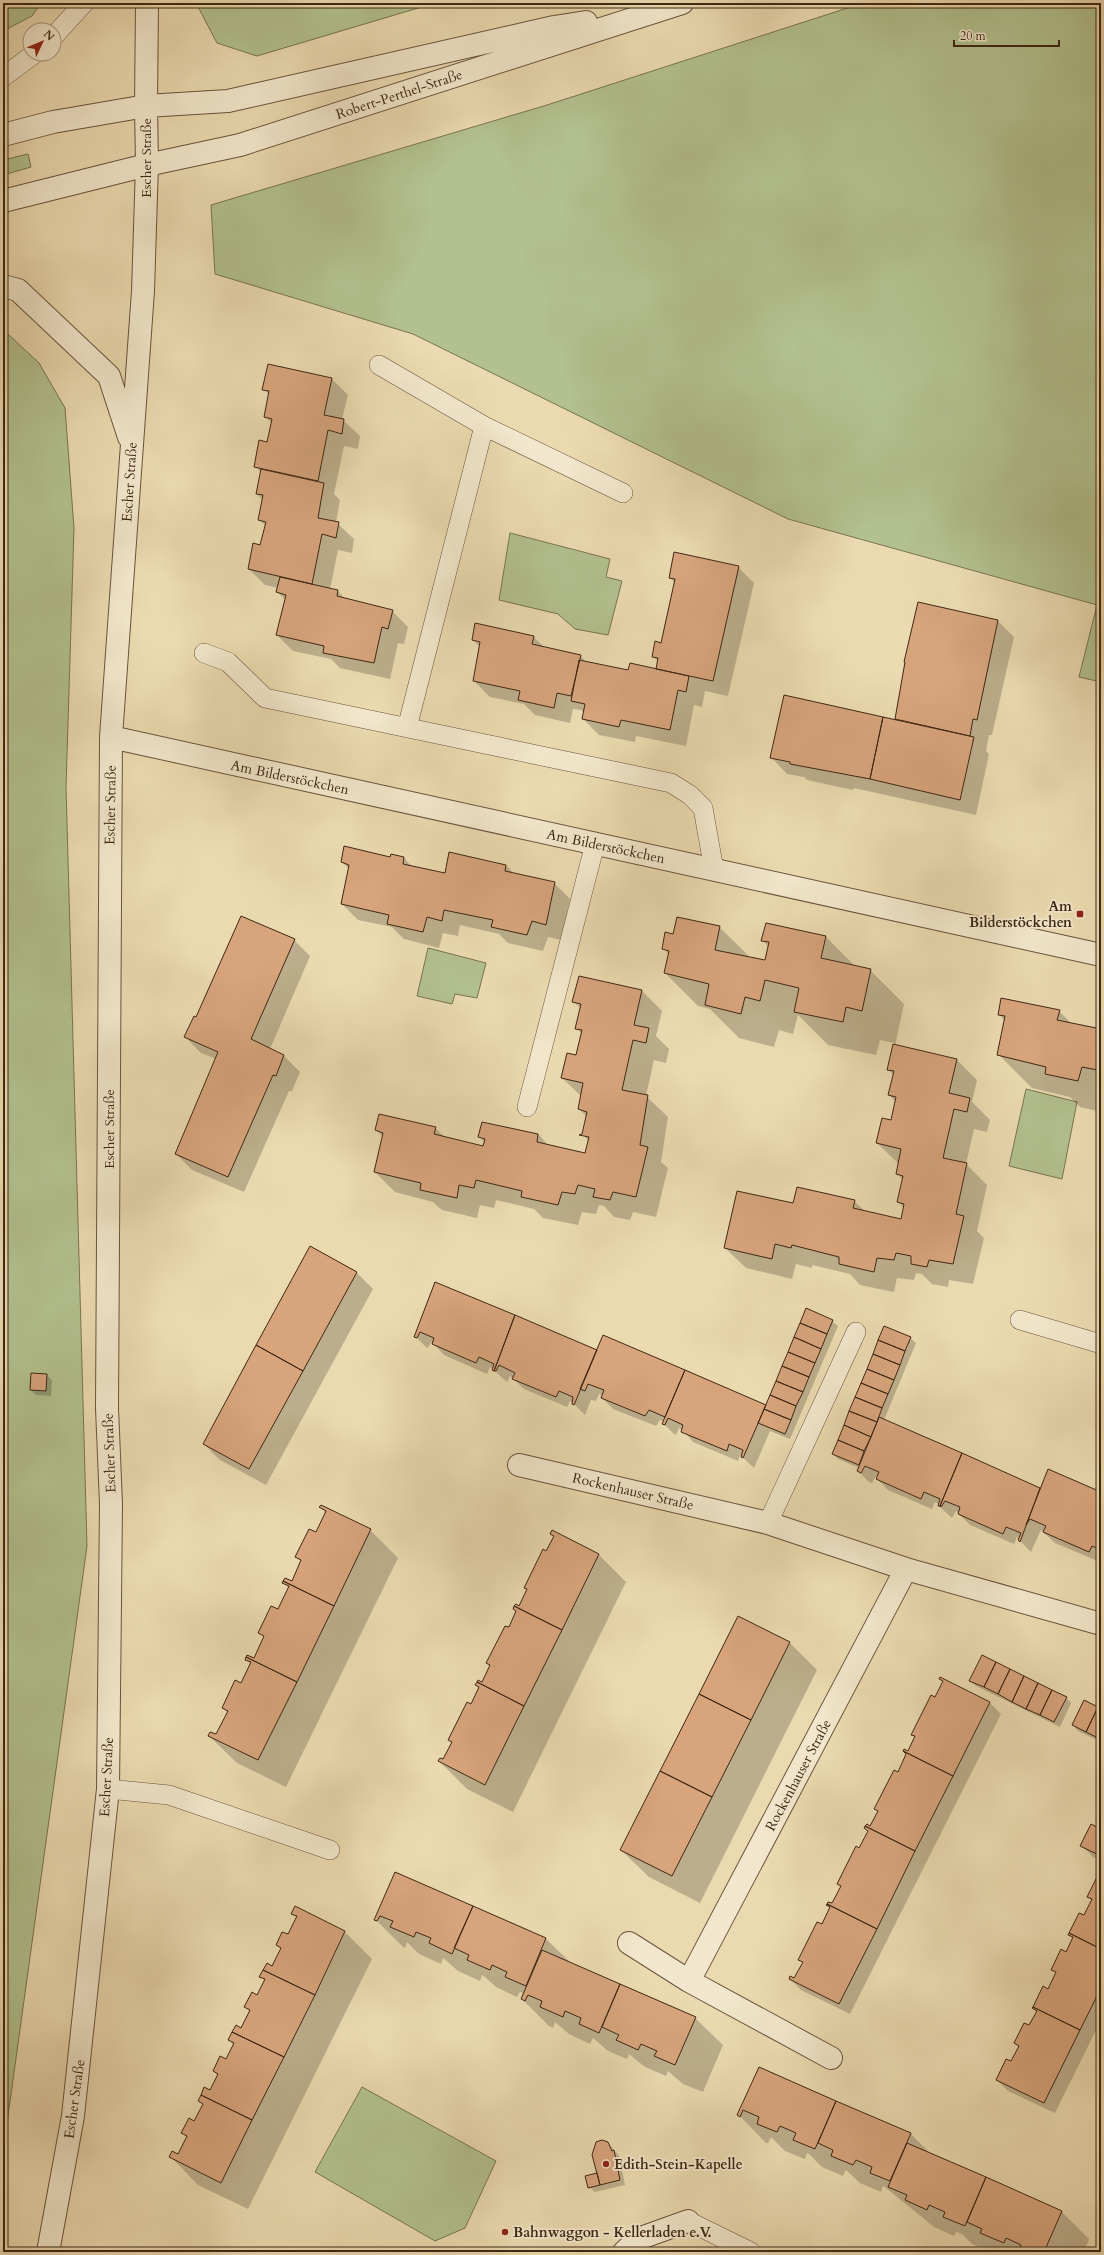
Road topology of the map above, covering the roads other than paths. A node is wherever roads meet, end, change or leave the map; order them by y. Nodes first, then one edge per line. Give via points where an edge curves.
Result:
1 (84, 3) edge
2 (147, 3) edge
3 (682, 3) edge
4 (648, 13) junction
5 (62, 27) edge
6 (23, 62) edge
7 (3, 77) edge
8 (146, 106) junction
9 (3, 135) edge
10 (147, 165) junction
11 (3, 201) edge
12 (3, 286) edge
13 (379, 365) dead end
14 (484, 426) junction
15 (132, 446) junction
16 (624, 492) dead end
17 (204, 653) dead end
18 (407, 728) junction
19 (111, 737) junction
20 (595, 844) junction
21 (714, 870) junction
22 (1101, 955) edge
23 (527, 1107) dead end
24 (1020, 1320) dead end
25 (856, 1332) dead end
26 (1101, 1344) edge
27 (519, 1465) dead end
28 (768, 1523) junction
29 (906, 1569) junction
30 (1101, 1624) edge
31 (108, 1789) junction
32 (330, 1850) dead end
33 (629, 1943) dead end
34 (689, 1981) junction
35 (831, 2058) dead end
36 (688, 2221) joint
37 (48, 2252) edge
38 (624, 2252) edge
39 (751, 2252) edge

1 - 5 lane
2 - 8 street, Escher Straße
3 - 4 street, Robert-Perthel-Straße
4 - 8 street, Robert-Perthel-Straße via 554,27 228,101
4 - 10 street, Robert-Perthel-Straße via 240,145
6 - 7 lane
8 - 9 street, Robert-Perthel-Straße via 53,122
8 - 10 street, Escher Straße
10 - 11 street, Robert-Perthel-Straße
10 - 15 street, Escher Straße via 144,284
12 - 15 street via 18,290 109,376
13 - 14 lane
14 - 16 lane
14 - 18 lane
15 - 19 street, Escher Straße
17 - 18 lane via 228,662 265,698
18 - 21 lane via 671,783 690,795 703,808
19 - 20 street, Am Bilderstöckchen
19 - 31 street, Escher Straße via 107,1400 111,1504
20 - 21 street, Am Bilderstöckchen
20 - 23 lane
21 - 22 street, Am Bilderstöckchen
24 - 26 lane
25 - 28 lane
27 - 28 street, Rockenhauser Straße
28 - 29 street, Rockenhauser Straße
29 - 30 street, Rockenhauser Straße
29 - 34 street, Rockenhauser Straße
31 - 32 lane via 170,1795
31 - 37 street, Escher Straße via 73,2116
33 - 34 street
34 - 35 street
36 - 38 street via 638,2239
36 - 39 lane

